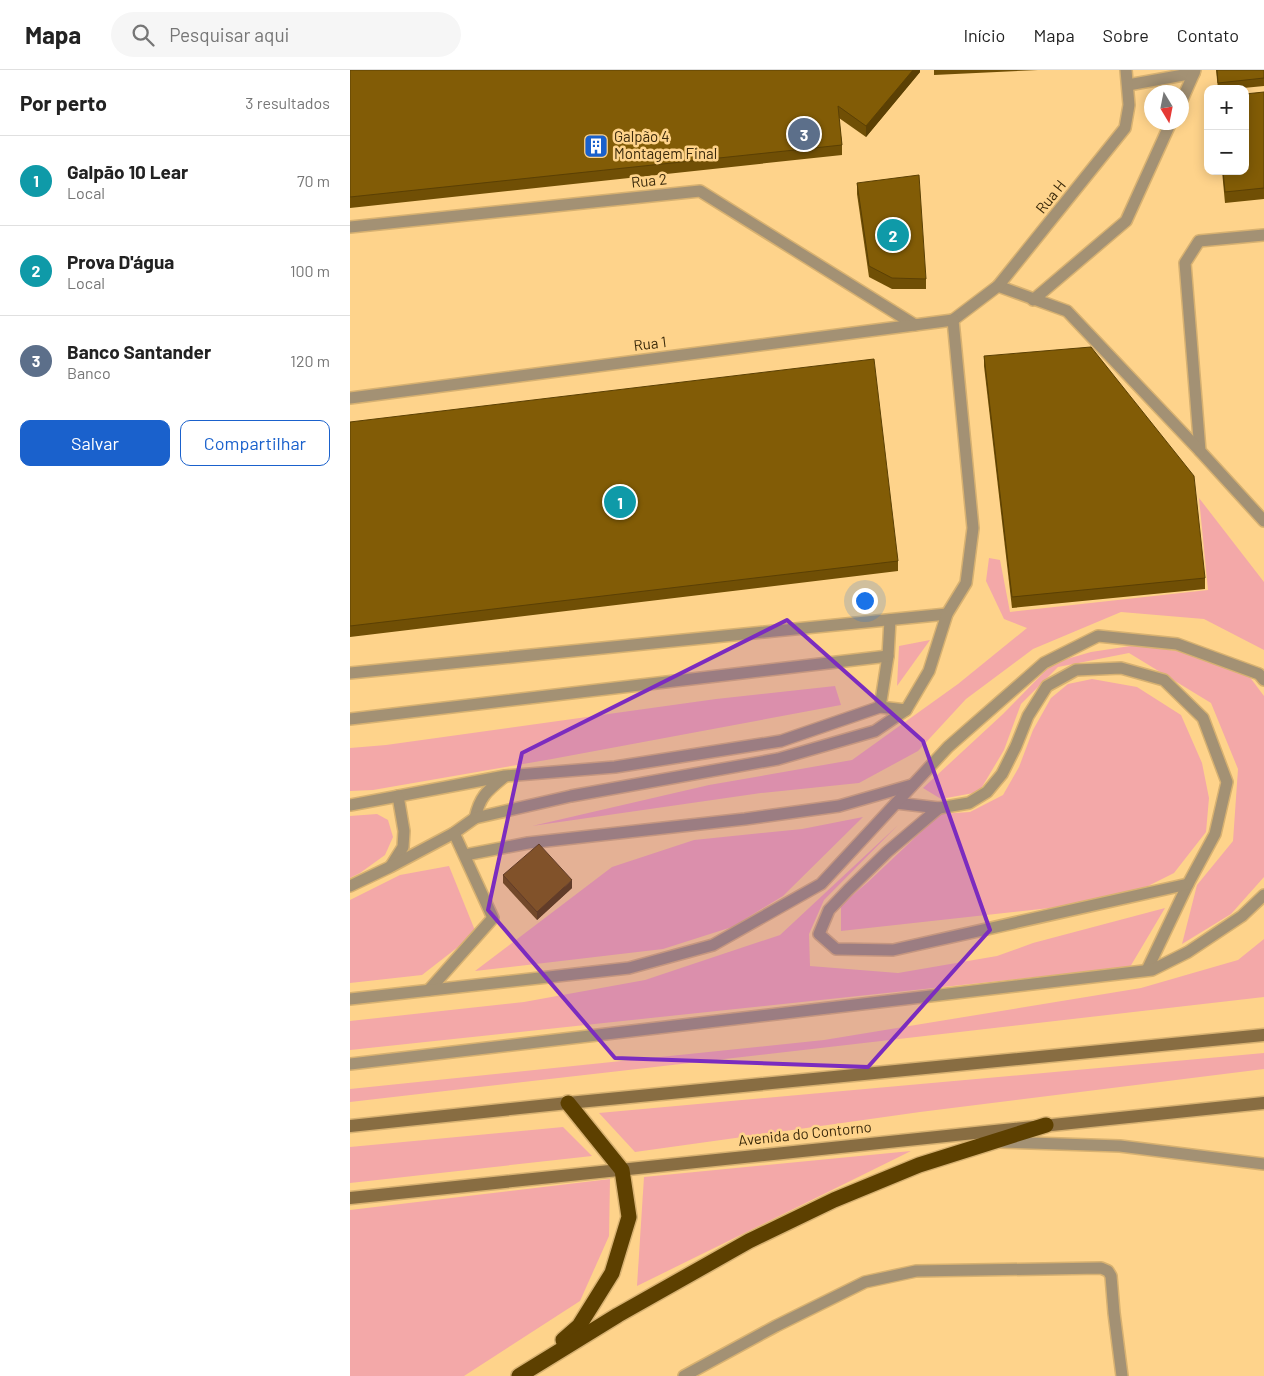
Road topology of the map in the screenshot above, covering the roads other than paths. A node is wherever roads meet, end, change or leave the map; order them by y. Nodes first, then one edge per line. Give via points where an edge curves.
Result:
1 (1126, 70) edge
2 (1194, 71) edge
3 (1128, 85) junction
4 (1188, 85) edge
5 (1167, 130) edge
6 (350, 227) edge
7 (1264, 235) edge
8 (998, 286) junction
9 (1033, 300) junction
10 (953, 320) junction
11 (915, 324) junction
12 (350, 398) edge
13 (1200, 450) junction
14 (1264, 521) edge
15 (947, 614) junction
16 (890, 620) junction
17 (888, 656) junction
18 (350, 673) edge
19 (1264, 680) edge
20 (880, 707) junction
21 (906, 710) junction
22 (350, 719) edge
23 (505, 776) junction
24 (914, 784) junction
25 (398, 796) junction
26 (896, 803) junction
27 (350, 805) edge
28 (940, 808) junction
29 (475, 818) junction
30 (454, 833) junction
31 (465, 856) junction
32 (390, 867) junction
33 (1188, 884) junction
34 (350, 886) edge
35 (1264, 895) edge
36 (1147, 970) junction
37 (430, 990) junction
38 (350, 999) edge
39 (1262, 1034) edge
40 (350, 1064) edge
41 (568, 1103) junction
42 (1264, 1103) edge
43 (350, 1126) edge
44 (1046, 1126) junction
45 (994, 1142) junction
46 (1264, 1164) edge
47 (622, 1170) junction
48 (350, 1198) edge
49 (538, 1363) junction
50 (519, 1376) edge
51 (684, 1376) edge
52 (1122, 1376) edge

1 - 3 lane, Rua H
2 - 3 lane
2 - 4 lane
3 - 8 lane, Rua H via 1125,128
5 - 9 lane via 1126,221
6 - 11 lane, Rua 2 via 700,191
7 - 13 lane via 1199,241 1185,263
8 - 9 lane
8 - 10 lane, Rua H
9 - 13 lane via 1067,312
10 - 11 lane, Rua 1
10 - 15 lane via 973,528 966,583
11 - 12 lane, Rua 1
13 - 14 lane
15 - 16 lane
15 - 21 lane via 929,670
16 - 17 lane
16 - 18 lane
17 - 20 lane
17 - 22 lane
19 - 24 lane via 1259,674 1177,644 1098,636 1044,663 948,747
20 - 21 lane
20 - 23 lane via 781,741 615,767
21 - 29 lane via 874,731 778,759 571,796
23 - 25 lane
23 - 29 lane via 478,803
24 - 26 lane
24 - 31 lane via 839,806 528,843
25 - 27 lane
25 - 32 lane via 404,831 403,847
26 - 28 lane
26 - 37 lane via 821,884 713,945 629,968
28 - 33 lane via 969,803 987,792 1002,774 1028,716 1047,686 1076,670 1121,668 1164,680 1203,718 1227,782 1214,834
28 - 33 lane via 887,852 829,910 819,934 836,948 893,950
29 - 30 lane
30 - 31 lane
30 - 32 lane
31 - 37 lane via 493,918
32 - 34 lane
33 - 36 lane
35 - 36 lane via 1242,916 1188,952
36 - 40 lane
37 - 38 lane
39 - 41 main road
41 - 43 main road
41 - 47 highway
42 - 44 main road, Avenida do Contorno
44 - 45 highway
44 - 47 main road, Avenida do Contorno
45 - 46 lane via 1120,1146
45 - 49 highway via 920,1165 834,1200 749,1241
47 - 48 main road, Avenida do Contorno
47 - 49 highway via 629,1217 612,1273 579,1326
49 - 50 highway
51 - 52 lane via 865,1282 916,1272 1101,1268 1111,1276

